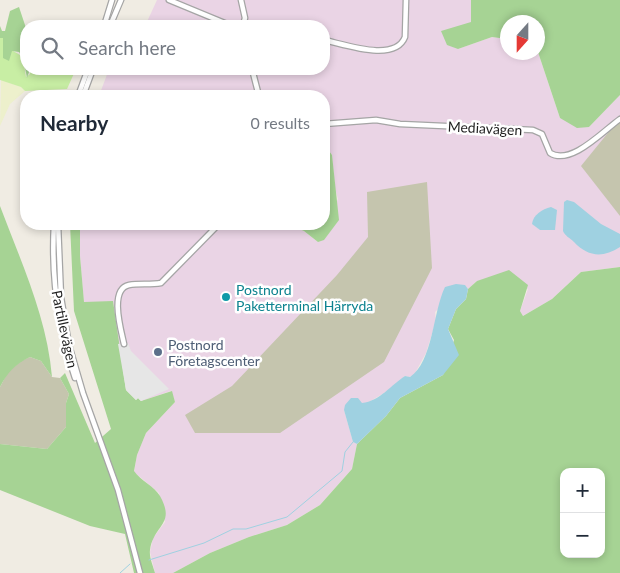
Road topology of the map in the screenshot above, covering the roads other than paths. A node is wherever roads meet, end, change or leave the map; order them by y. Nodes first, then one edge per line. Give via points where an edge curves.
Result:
1 (112, 0) edge
2 (121, 0) edge
3 (169, 0) edge
4 (241, 0) edge
5 (406, 0) edge
6 (106, 20) edge
7 (113, 20) edge
8 (217, 20) edge
9 (244, 20) edge
10 (330, 41) edge
11 (86, 75) edge
12 (92, 75) edge
13 (254, 75) edge
14 (80, 90) edge
15 (85, 90) edge
16 (257, 90) edge
17 (620, 119) edge
18 (330, 124) edge
19 (54, 230) edge
20 (58, 230) edge
21 (214, 230) edge
22 (124, 344) dead end
23 (96, 430) junction
24 (140, 573) edge

1 - 6 street
2 - 7 street
3 - 8 street
4 - 9 street
5 - 10 street via 406,31 403,42 395,49 369,50
11 - 14 street
12 - 15 street
13 - 16 street
17 - 18 street, Mediavägen via 578,151 561,156 550,153 542,134 533,130 376,120
19 - 23 street, Partillevägen via 56,297 65,345
20 - 23 street, Partillevägen via 65,323 73,361
21 - 22 street via 161,283 127,285 122,289 117,302
23 - 24 street, Partillevägen

